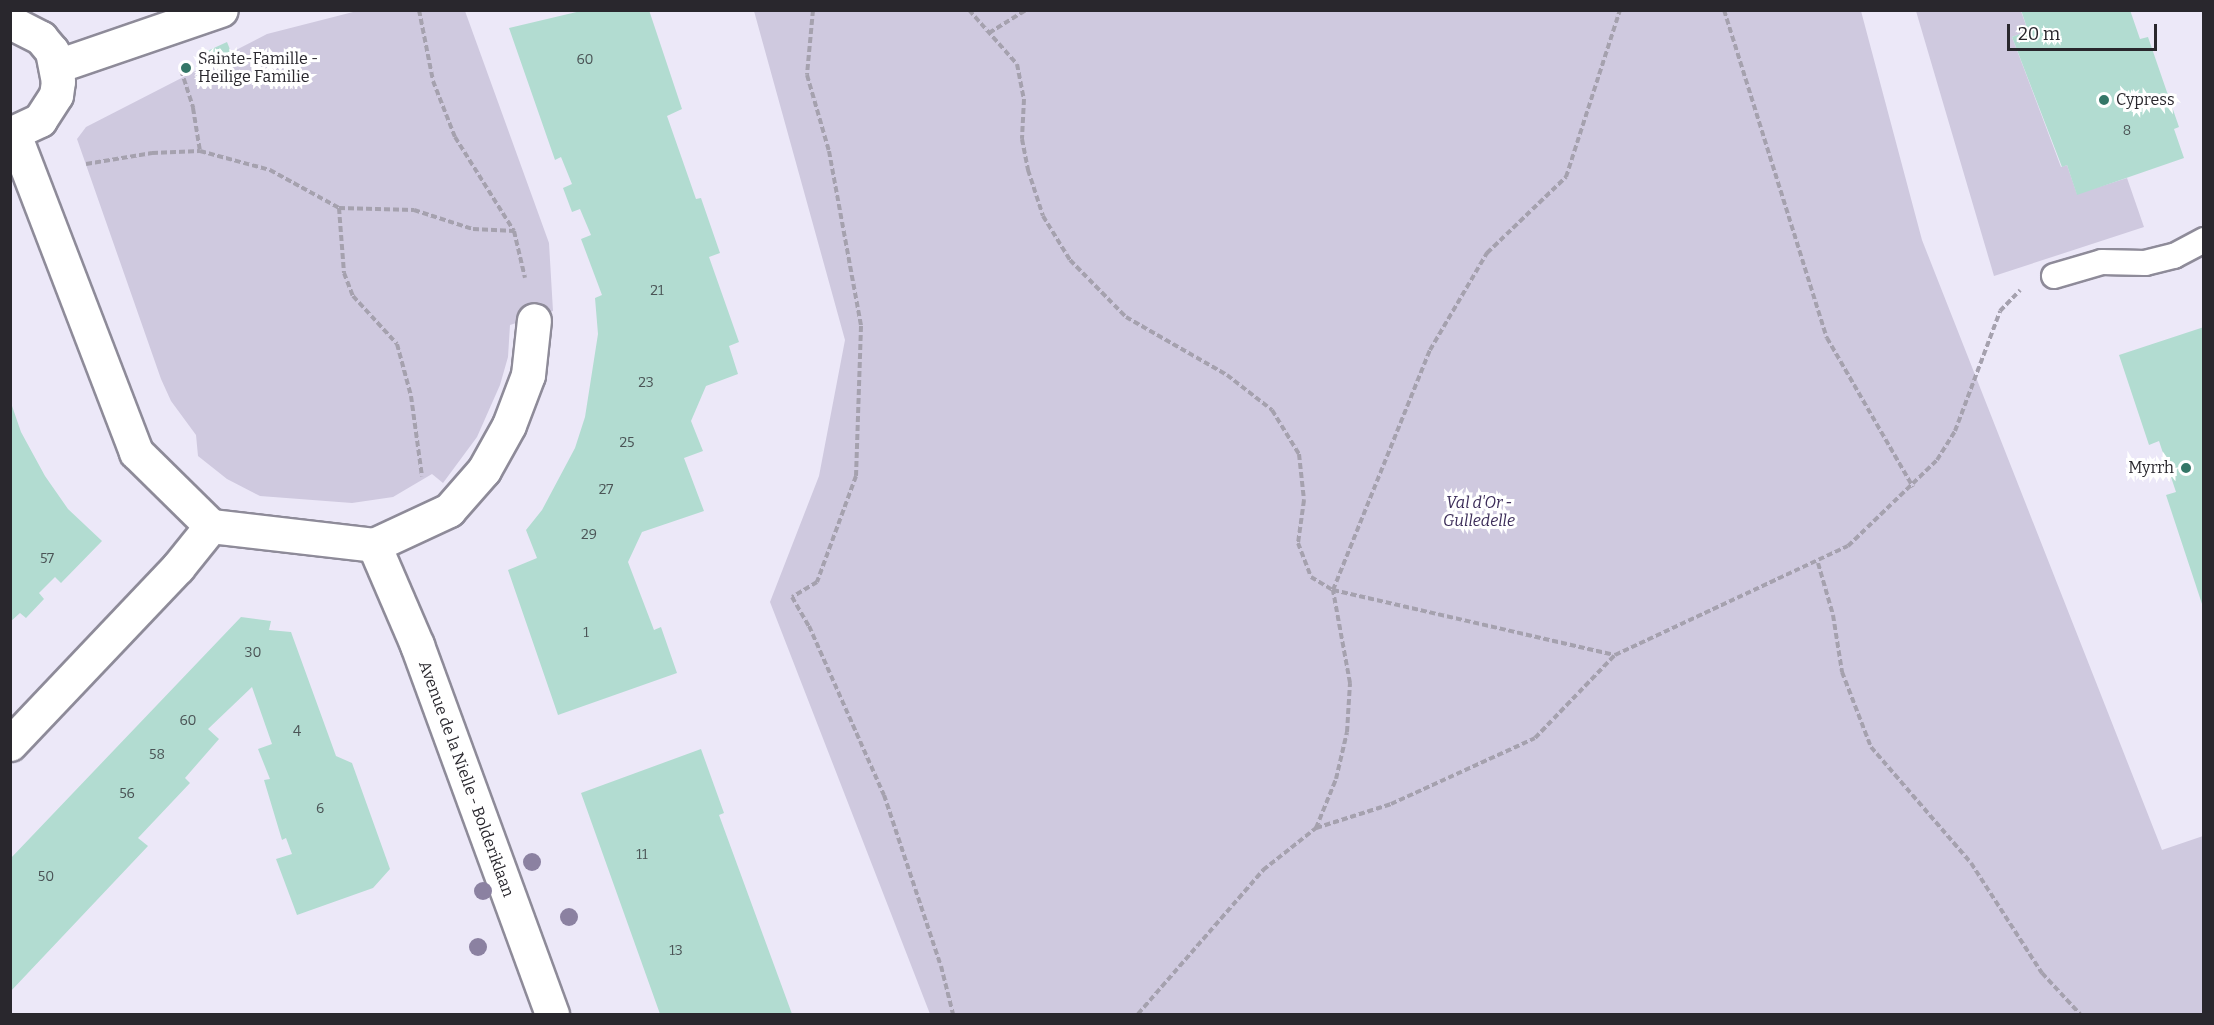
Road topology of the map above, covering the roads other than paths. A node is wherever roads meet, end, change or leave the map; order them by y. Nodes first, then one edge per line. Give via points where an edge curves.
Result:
1 (221, 10) edge
2 (16, 18) edge
3 (57, 66) junction
4 (12, 134) edge
5 (2204, 240) edge
6 (2054, 276) road end
7 (534, 320) road end
8 (211, 526) junction
9 (374, 545) junction
10 (10, 744) edge
11 (552, 1014) edge

1 - 3 street
2 - 3 street via 41,38
3 - 4 street via 56,95 49,109 40,120
4 - 8 street via 136,452
5 - 6 lane via 2174,256 2145,262 2102,262
7 - 9 street via 528,375 484,470 449,510
8 - 9 street
8 - 10 street via 178,567
9 - 11 street, Avenue de la Nielle - Bolderiklaan via 417,645

